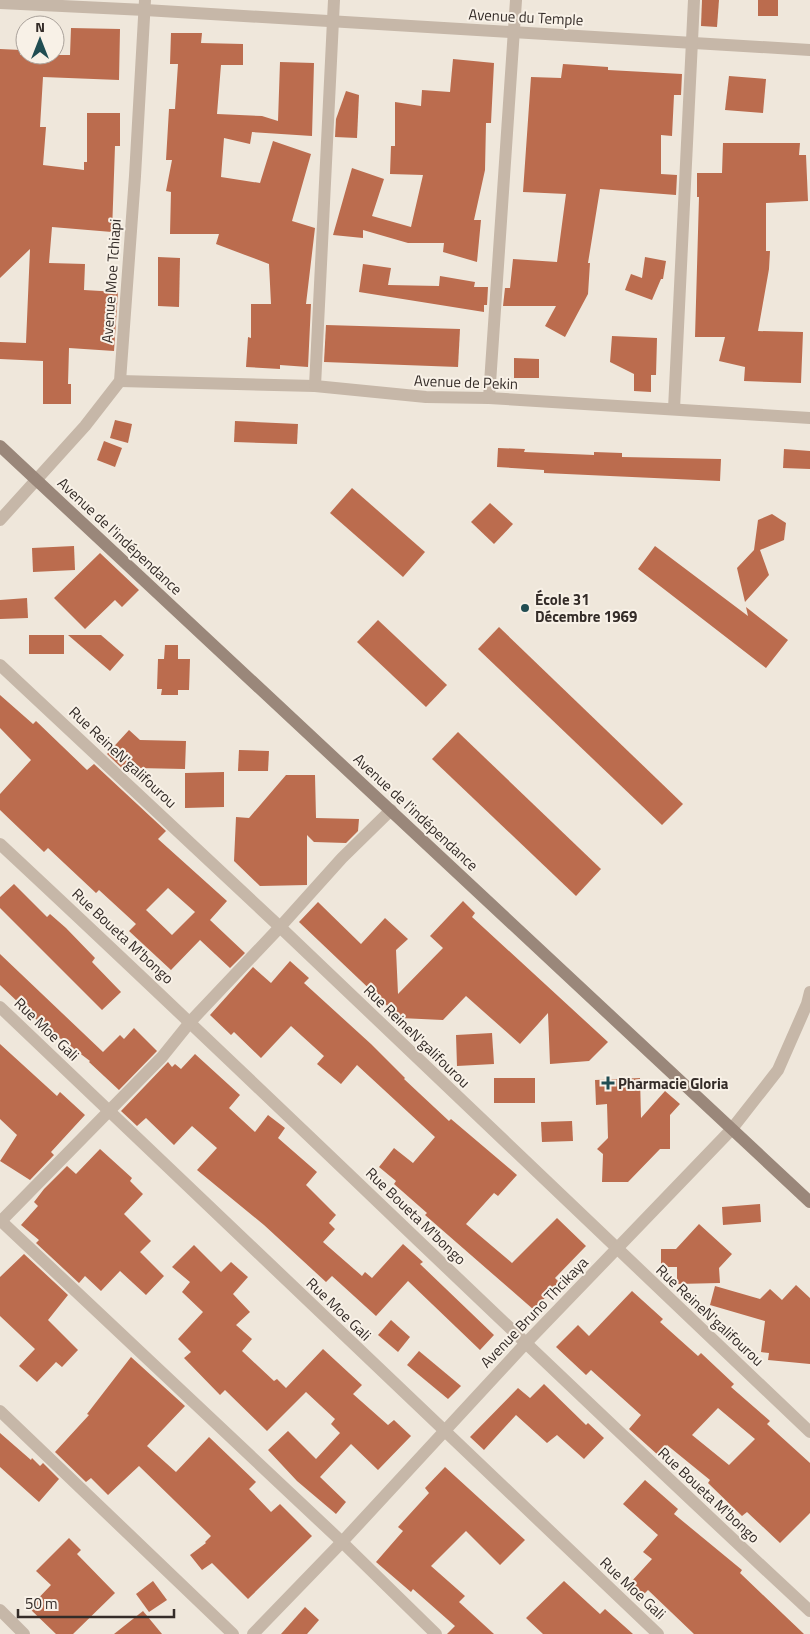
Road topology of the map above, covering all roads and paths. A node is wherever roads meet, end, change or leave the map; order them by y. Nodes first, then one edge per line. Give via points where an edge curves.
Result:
1 (334, 0) edge
2 (516, 0) edge
3 (694, 0) edge
4 (0, 3) edge
5 (145, 5) edge
6 (332, 22) junction
7 (515, 33) junction
8 (690, 43) junction
9 (810, 50) edge
10 (120, 381) junction
11 (315, 386) junction
12 (489, 398) junction
13 (674, 409) junction
14 (810, 418) edge
15 (0, 446) edge
16 (37, 482) junction
17 (0, 520) edge
18 (0, 665) edge
19 (391, 810) junction
20 (0, 844) edge
21 (280, 927) junction
22 (810, 992) edge
23 (0, 1006) edge
24 (191, 1021) junction
25 (108, 1111) junction
26 (731, 1130) junction
27 (810, 1202) edge
28 (0, 1221) edge
29 (616, 1249) junction
30 (525, 1344) junction
31 (0, 1411) edge
32 (444, 1432) junction
33 (810, 1432) edge
34 (342, 1542) junction
35 (0, 1610) edge
36 (810, 1611) edge
37 (24, 1634) edge
38 (233, 1634) edge
39 (253, 1634) edge
40 (436, 1634) edge
41 (658, 1634) edge

1 - 6 street
2 - 7 street
3 - 8 street
4 - 5 street, Avenue du Temple
5 - 6 street, Avenue du Temple
5 - 10 street, Avenue Moe Tchiapi
6 - 7 street, Avenue du Temple
6 - 11 street
7 - 8 street, Avenue du Temple
7 - 12 street
8 - 9 street, Avenue du Temple
8 - 13 street
10 - 11 street, Avenue de Pekin
10 - 16 street
11 - 12 street, Avenue de Pekin via 426,397
12 - 13 street, Avenue de Pekin
13 - 14 street, Avenue de Pekin
15 - 16 street, Avenue de l'indépendance
16 - 17 street
16 - 19 street, Avenue de l'indépendance
18 - 21 street, Rue ReineN'galifourou
19 - 21 street via 342,858
19 - 26 street, Avenue de l'indépendance
20 - 24 street, Rue Boueta M'bongo
21 - 24 street
21 - 29 street, Rue ReineN'galifourou
22 - 26 street, Avenue Bruno Thcikaya via 778,1070
23 - 25 street, Rue Moe Gali
24 - 25 street
24 - 30 street, Rue Boueta M'bongo
25 - 28 street
25 - 32 street, Rue Moe Gali
26 - 27 street, Avenue de l'indépendance
26 - 29 street, Avenue Bruno Thcikaya
28 - 34 street
29 - 30 street, Avenue Bruno Thcikaya
29 - 33 street, Rue ReineN'galifourou
30 - 32 street, Avenue Bruno Thcikaya
30 - 36 street, Rue Boueta M'bongo
31 - 38 street
32 - 34 street, Avenue Bruno Thcikaya
32 - 41 street, Rue Moe Gali
34 - 39 street, Avenue Bruno Thcikaya
34 - 40 street
35 - 37 street

